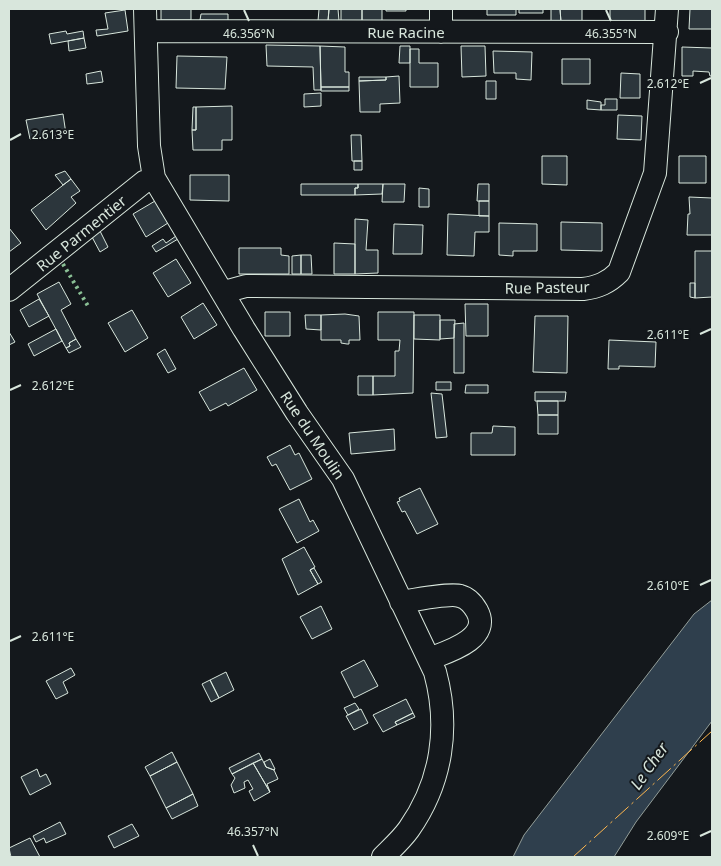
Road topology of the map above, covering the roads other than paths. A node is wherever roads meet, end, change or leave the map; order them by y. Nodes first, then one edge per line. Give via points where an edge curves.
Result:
1 (145, 9) edge
2 (442, 9) edge
3 (667, 9) edge
4 (146, 31) junction
5 (441, 32) junction
6 (667, 32) junction
7 (154, 178) junction
8 (9, 290) edge
9 (224, 292) junction
10 (401, 602) junction
11 (429, 659) junction
12 (383, 857) edge

1 - 4 street, Rue du Moulin
2 - 5 street
3 - 6 street, Rue Pasteur
4 - 5 street, Rue Racine
4 - 7 street, Rue du Moulin via 148,146
5 - 6 street, Rue Racine
6 - 9 street, Rue Pasteur via 655,173 619,272 610,280 597,287 582,289 246,286
7 - 8 street, Rue Parmentier via 144,182
7 - 9 street, Rue du Moulin
9 - 10 street, Rue du Moulin via 297,413 343,478
10 - 11 street, Rue du Moulin
10 - 11 street via 458,595 472,603 480,616 477,632 466,643
11 - 12 street, Rue du Moulin via 443,700 444,728 438,767 426,803 408,831

